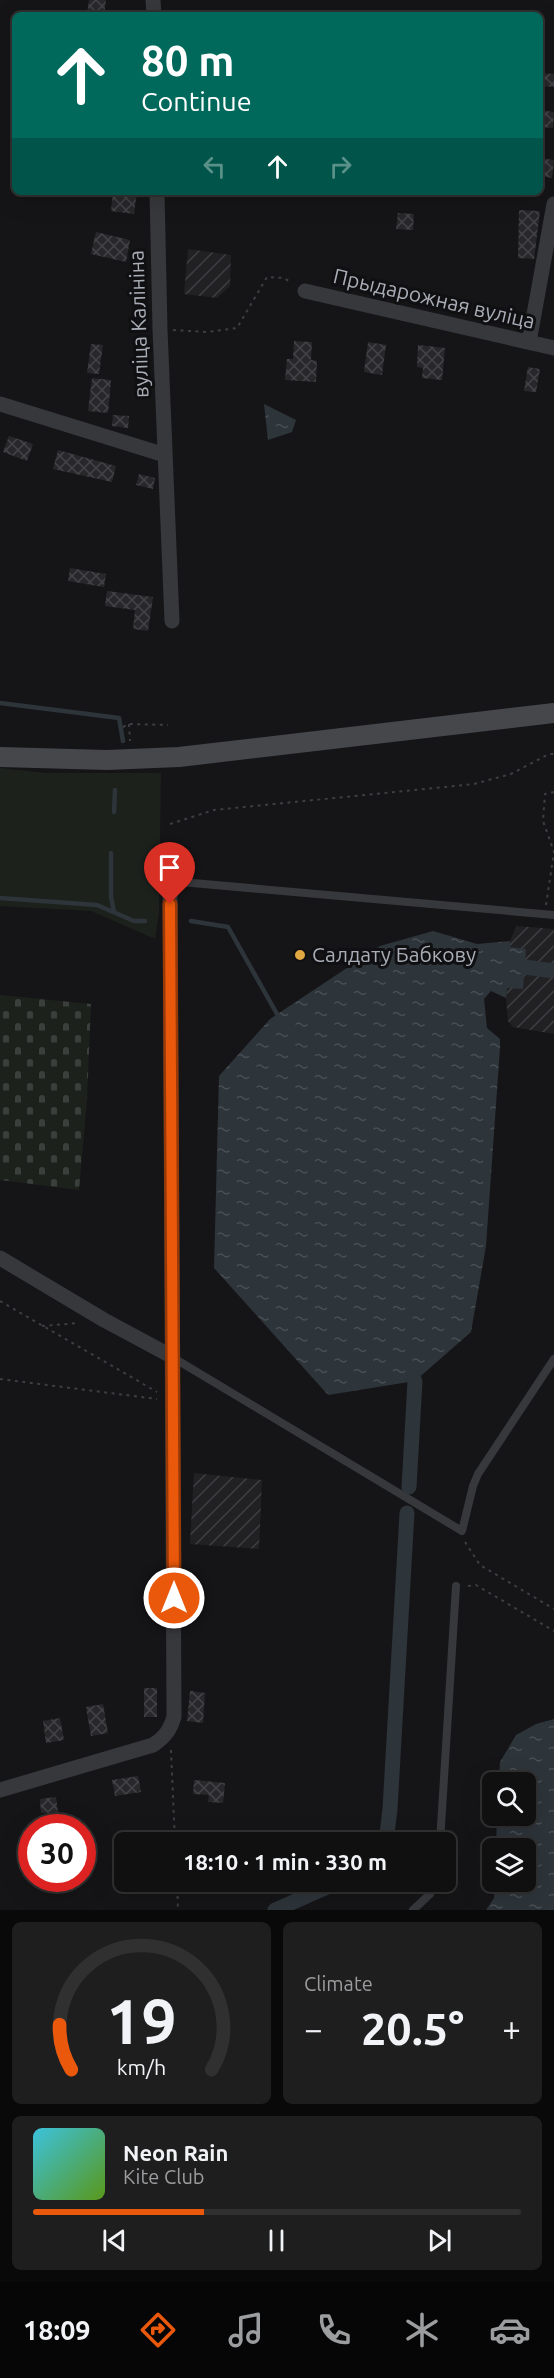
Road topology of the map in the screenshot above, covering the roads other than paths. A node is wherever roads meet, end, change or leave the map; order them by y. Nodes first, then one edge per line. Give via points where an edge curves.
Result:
1 (157, 195) edge
2 (554, 204) edge
3 (305, 291) road end
4 (529, 342) junction
5 (554, 348) edge
6 (0, 404) edge
7 (165, 455) junction
8 (172, 621) dead end
9 (554, 713) edge
10 (0, 757) edge
11 (170, 880) joint
12 (554, 915) edge
13 (0, 1258) edge
14 (171, 1356) junction
15 (554, 1359) edge
16 (456, 1586) road end
17 (0, 1790) edge
18 (441, 1832) edge
19 (431, 1892) edge
20 (413, 1910) edge

1 - 7 street, вуліца Калініна
2 - 4 street
3 - 4 street, Прыдарожная вуліца
4 - 5 street, Прыдарожная вуліца
6 - 7 street
7 - 8 street, вуліца Калініна
9 - 10 main road via 179,757
11 - 12 lane
11 - 14 street
13 - 14 street
14 - 15 lane via 462,1531 478,1474
14 - 17 street via 174,1717 170,1730 153,1745
16 - 18 lane
19 - 20 lane

